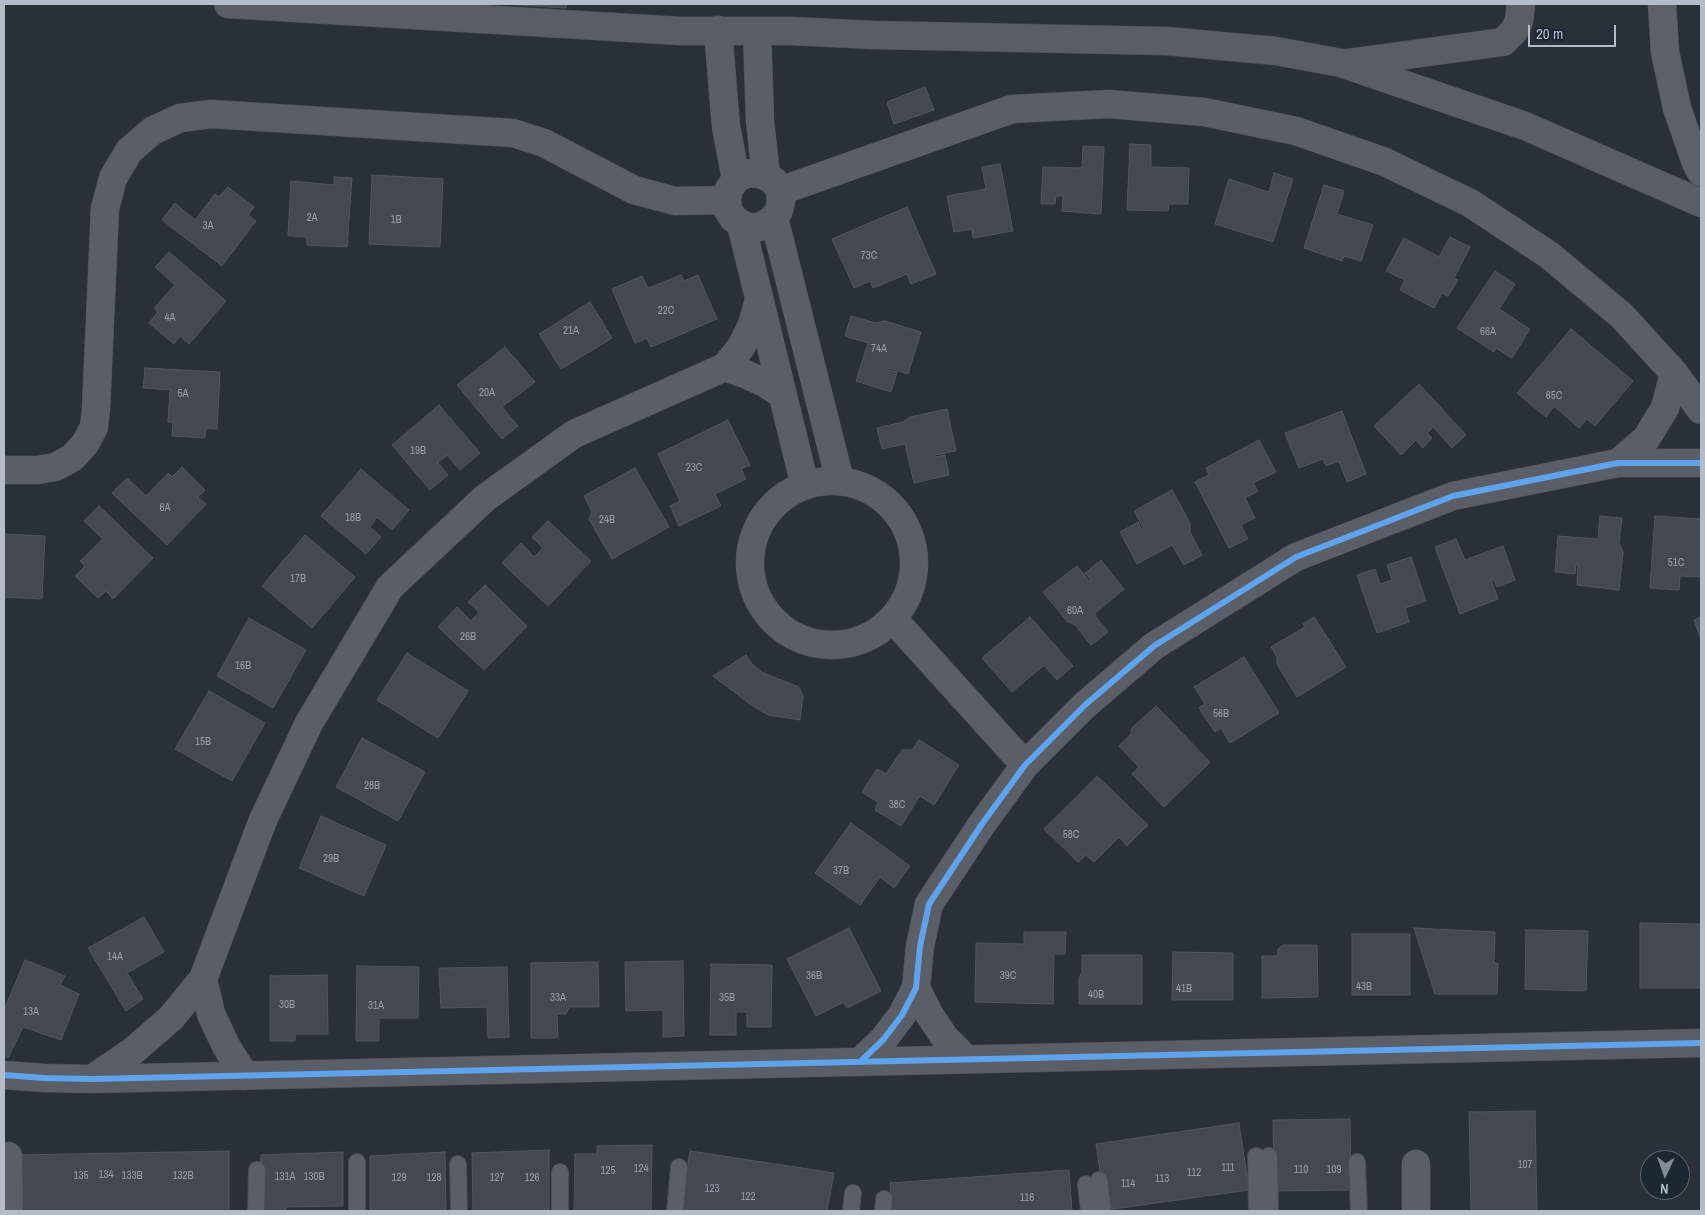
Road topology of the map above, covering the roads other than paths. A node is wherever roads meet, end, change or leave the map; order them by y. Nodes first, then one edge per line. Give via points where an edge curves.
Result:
1 (228, 4) edge
2 (1522, 4) edge
3 (1662, 4) edge
4 (718, 30) junction
5 (757, 32) junction
6 (1341, 63) junction
7 (1701, 172) edge
8 (773, 184) junction
9 (731, 190) junction
10 (1701, 203) edge
11 (774, 218) junction
12 (741, 224) junction
13 (760, 300) junction
14 (806, 344) junction
15 (772, 352) junction
16 (725, 367) junction
17 (1674, 373) junction
18 (783, 395) junction
19 (1701, 410) edge
20 (1618, 463) junction
21 (1701, 463) edge
22 (4, 470) edge
23 (840, 481) junction
24 (805, 486) junction
25 (893, 619) junction
26 (1025, 765) junction
27 (203, 979) junction
28 (916, 988) junction
29 (1701, 1043) edge
30 (966, 1059) junction
31 (861, 1062) junction
32 (4, 1075) edge
33 (245, 1076) junction
34 (92, 1079) junction
35 (8, 1156) dead end
36 (357, 1162) dead end
37 (1357, 1162) dead end
38 (458, 1164) dead end
39 (1416, 1164) dead end
40 (679, 1167) dead end
41 (257, 1170) dead end
42 (560, 1172) dead end
43 (853, 1193) dead end
44 (9, 1211) edge
45 (256, 1211) edge
46 (357, 1211) edge
47 (459, 1211) edge
48 (560, 1211) edge
49 (675, 1211) edge
50 (851, 1211) edge
51 (1089, 1211) edge
52 (1103, 1211) edge
53 (1257, 1211) edge
54 (1270, 1211) edge
55 (1359, 1211) edge
56 (1416, 1211) edge

1 - 4 main road via 681,31
2 - 6 main road via 1514,31 1503,42
3 - 7 main road via 1665,52 1677,108
4 - 5 main road
4 - 9 street
5 - 6 main road via 1166,41 1276,51
5 - 8 street via 760,121
6 - 10 main road via 1524,126
8 - 9 street via 750,173 745,174
8 - 11 street via 781,201
8 - 17 street via 1012,109 1109,104 1204,112 1296,132 1385,162 1470,203 1550,255 1622,316
9 - 12 street via 728,210
9 - 22 street via 675,202 634,190 544,142 513,133 211,114 180,118 152,131 129,151 113,178 105,208 94,427 72,458 55,467
11 - 12 street via 759,227
11 - 14 street
12 - 13 street
13 - 15 street
13 - 16 street via 748,332
14 - 15 street
14 - 23 street
15 - 18 street
16 - 18 street via 765,383
16 - 27 street via 574,434 485,498 390,587 309,722 263,820
17 - 19 street
17 - 20 street via 1665,408 1646,439
18 - 24 street
20 - 21 street
20 - 26 street via 1453,496 1296,557 1154,646 1085,705
23 - 24 street via 822,481
23 - 25 street via 863,486 882,498 898,513 910,534 915,556 914,579 906,600
24 - 25 street via 784,497 766,513 755,535 750,554 751,575 756,594 766,612 782,628 802,640 825,645 848,644 870,636
25 - 26 street
26 - 28 street via 930,904 920,946
27 - 33 street via 211,1014
27 - 34 street via 163,1024
28 - 30 street via 945,1038
28 - 31 street via 884,1040
29 - 30 street
30 - 31 street
31 - 33 street
32 - 34 street
33 - 34 street
35 - 44 street
36 - 46 lane
37 - 55 lane
38 - 47 lane
39 - 56 street
40 - 49 lane
41 - 45 lane
42 - 48 lane
43 - 50 lane
51 - 52 lane via 1092,1182
53 - 54 lane via 1263,1156

